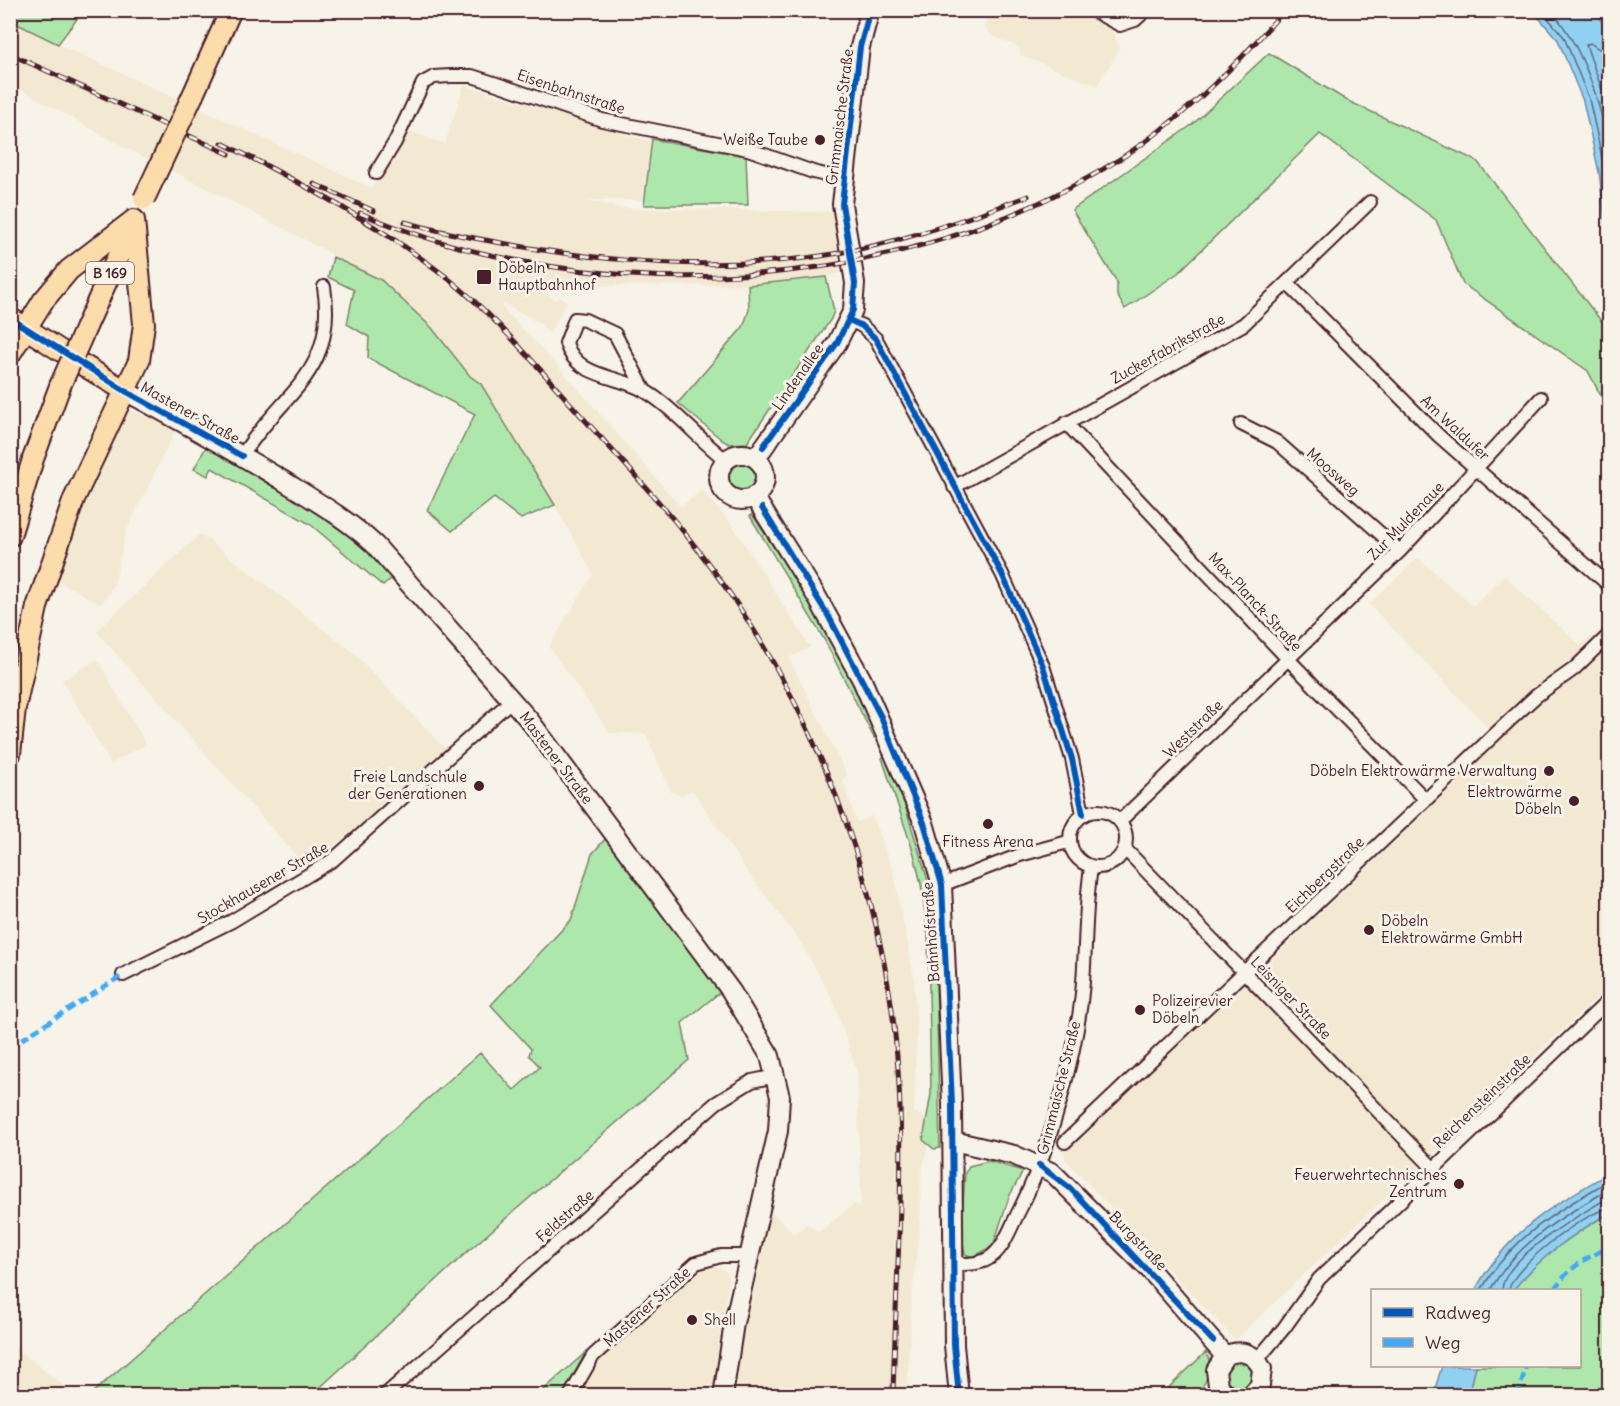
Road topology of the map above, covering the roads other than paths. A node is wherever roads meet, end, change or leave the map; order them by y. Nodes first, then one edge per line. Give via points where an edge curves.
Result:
1 (231, 10) edge
2 (1092, 10) edge
3 (1146, 10) edge
4 (865, 13) edge
5 (376, 173) dead end
6 (843, 179) junction
7 (1370, 202) dead end
8 (134, 220) junction
9 (1287, 283) junction
10 (324, 288) dead end
11 (849, 320) junction
12 (18, 323) edge
13 (61, 351) dead end
14 (10, 354) edge
15 (83, 365) dead end
16 (645, 391) junction
17 (127, 392) junction
18 (1541, 398) dead end
19 (1066, 423) junction
20 (1241, 424) dead end
21 (242, 456) junction
22 (756, 458) junction
23 (726, 460) junction
24 (1476, 469) junction
25 (954, 487) junction
26 (754, 496) junction
27 (10, 536) edge
28 (1400, 551) junction
29 (1610, 586) edge
30 (1610, 634) edge
31 (1287, 658) junction
32 (512, 700) junction
33 (10, 754) edge
34 (1426, 800) junction
35 (1083, 814) junction
36 (1120, 822) junction
37 (1068, 842) junction
38 (1125, 849) junction
39 (1091, 868) junction
40 (942, 885) junction
41 (1247, 973) junction
42 (123, 975) dead end
43 (1610, 999) edge
44 (777, 1076) junction
45 (953, 1141) junction
46 (1065, 1142) dead end
47 (1039, 1165) junction
48 (1434, 1169) junction
49 (748, 1256) junction
50 (953, 1264) junction
51 (1225, 1356) junction
52 (1257, 1360) junction
53 (1222, 1394) edge
54 (384, 1395) edge
55 (570, 1395) edge
56 (723, 1395) edge
57 (959, 1395) edge
58 (1250, 1395) edge

1 - 8 main road, B 169, bridge
2 - 3 street via 1120,25 1135,20
4 - 6 main road, Grimmaische Straße
5 - 6 street, Eisenbahnstraße via 423,83 434,77 472,76 602,120 748,149
6 - 11 main road, Grimmaische Straße via 843,219 856,298
7 - 9 street, Zuckerfabrikstraße
8 - 12 main road via 74,265
8 - 17 main road via 144,324 139,361
8 - 27 main road, B 169, bridge via 60,386
9 - 19 street, Zuckerfabrikstraße via 1244,324
9 - 24 street, Am Waldufer
10 - 21 street via 325,327 320,355
11 - 22 main road, Lindenallee
11 - 25 street via 876,339
12 - 13 main road
12 - 14 main road
15 - 17 main road
16 - 16 street via 615,334 576,319 566,343 570,356 580,366
16 - 23 street
17 - 21 main road, Mastener Straße
17 - 33 main road via 74,499 37,607 15,708
18 - 24 street, Zur Muldenaue
19 - 25 street, Zuckerfabrikstraße
19 - 31 street, Max-Planck-Straße
20 - 28 street, Moosweg via 1277,442
21 - 32 main road, Mastener Straße via 361,532
22 - 23 main road via 744,454
22 - 26 main road via 765,480
23 - 26 main road via 719,476 724,490 736,499
24 - 28 street, Zur Muldenaue
24 - 29 street, Am Waldufer
25 - 35 street via 1002,574 1043,666 1072,759
26 - 40 main road, Bahnhofstraße via 823,607 872,699 924,824
28 - 31 street, Zur Muldenaue
30 - 34 street, Eichbergstraße via 1574,669 1536,696
31 - 34 street, Max-Planck-Straße
31 - 36 street, Weststraße
32 - 42 street, Stockhausener Straße via 333,860 232,921
32 - 44 main road, Mastener Straße via 741,1005 763,1040
34 - 41 street, Eichbergstraße
35 - 36 street via 1106,813
35 - 37 street via 1072,827
36 - 38 street via 1126,832
37 - 39 street via 1075,856
37 - 40 street via 1020,855
38 - 39 street via 1117,859
38 - 41 street, Leisniger Straße
39 - 47 street, Grimmaische Straße via 1083,984 1074,1039
40 - 45 main road, Bahnhofstraße
41 - 46 street, Eichbergstraße
41 - 48 street, Leisniger Straße
43 - 48 street, Reichensteinstraße
44 - 49 main road, Mastener Straße via 778,1131
44 - 54 street, Feldstraße via 752,1081 716,1103
45 - 47 main road, Burgstraße
45 - 50 main road, Bahnhofstraße
47 - 50 street, Grimmaische Straße via 997,1252 983,1262
47 - 51 main road, Burgstraße via 1070,1188
48 - 52 street, Reichensteinstraße via 1319,1279
49 - 55 street, Mastener Straße via 721,1256 696,1263 593,1356
49 - 56 main road, Mastener Straße
50 - 57 main road, Bahnhofstraße
51 - 52 main road via 1242,1352
51 - 53 main road via 1216,1375
52 - 58 main road via 1262,1380

